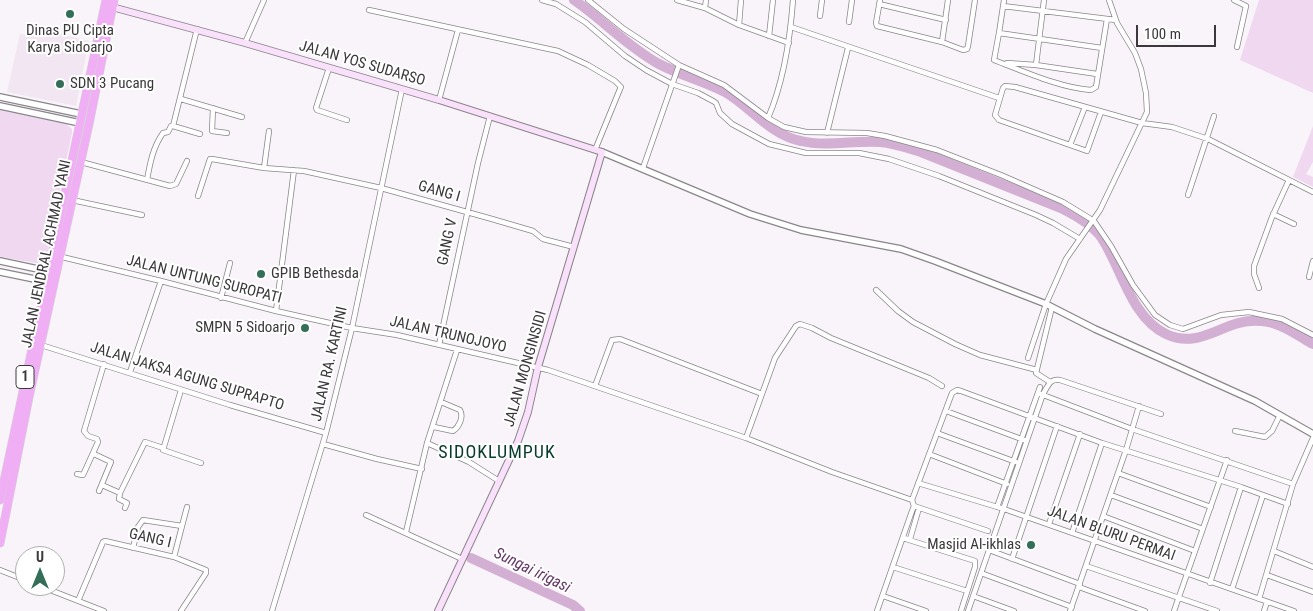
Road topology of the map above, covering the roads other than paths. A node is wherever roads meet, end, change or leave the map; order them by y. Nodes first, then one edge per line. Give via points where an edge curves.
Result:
1 (106, 0) edge
2 (264, 0) edge
3 (542, 0) edge
4 (588, 0) edge
5 (677, 0) edge
6 (706, 0) edge
7 (741, 0) edge
8 (773, 0) edge
9 (793, 0) edge
10 (822, 0) edge
11 (852, 0) edge
12 (948, 0) edge
13 (975, 0) edge
14 (1044, 0) edge
15 (1109, 0) edge
16 (1234, 0) edge
17 (1242, 1) edge
18 (593, 2) edge
19 (879, 2) edge
20 (1003, 3) edge
21 (113, 4) edge
22 (705, 8) junction
23 (368, 10) dead end
24 (1042, 10) junction
25 (820, 16) dead end
26 (1107, 19) junction
27 (946, 20) junction
28 (1116, 20) junction
29 (848, 22) dead end
30 (738, 25) junction
31 (791, 27) junction
32 (197, 29) junction
33 (458, 30) junction
34 (999, 33) junction
35 (769, 36) junction
36 (1039, 38) junction
37 (942, 42) junction
38 (245, 43) junction
39 (789, 43) junction
40 (1237, 46) dead end
41 (848, 48) junction
42 (1102, 48) junction
43 (1000, 62) junction
44 (1036, 65) junction
45 (678, 67) junction
46 (1048, 67) junction
47 (329, 68) junction
48 (1097, 74) junction
49 (1045, 79) junction
50 (673, 82) junction
51 (402, 89) junction
52 (0, 97) edge
53 (181, 98) junction
54 (999, 98) junction
55 (439, 100) junction
56 (0, 106) edge
57 (1085, 107) junction
58 (213, 108) junction
59 (1101, 112) junction
60 (81, 114) junction
61 (490, 116) junction
62 (1214, 116) dead end
63 (242, 117) dead end
64 (768, 118) junction
65 (347, 120) dead end
66 (80, 123) junction
67 (1142, 123) junction
68 (89, 124) junction
69 (173, 126) junction
70 (269, 131) dead end
71 (227, 133) dead end
72 (827, 133) junction
73 (200, 134) dead end
74 (1208, 139) junction
75 (1070, 145) junction
76 (595, 150) junction
77 (602, 152) junction
78 (187, 161) dead end
79 (81, 162) junction
80 (264, 168) junction
81 (643, 168) junction
82 (294, 170) junction
83 (147, 180) junction
84 (1289, 180) junction
85 (381, 188) junction
86 (1313, 192) edge
87 (198, 196) dead end
88 (1188, 196) dead end
89 (72, 200) junction
90 (467, 213) junction
91 (1273, 214) junction
92 (142, 215) dead end
93 (1093, 223) junction
94 (1294, 224) dead end
95 (1082, 237) junction
96 (574, 247) junction
97 (51, 255) junction
98 (60, 257) junction
99 (0, 261) edge
100 (1313, 261) edge
101 (230, 263) dead end
102 (0, 272) edge
103 (52, 272) junction
104 (1309, 277) dead end
105 (162, 281) junction
106 (46, 282) junction
107 (54, 283) junction
108 (1259, 288) dead end
109 (876, 290) dead end
110 (221, 298) junction
111 (1049, 306) junction
112 (276, 311) junction
113 (352, 328) junction
114 (1313, 334) edge
115 (41, 345) junction
116 (439, 345) junction
117 (457, 350) junction
118 (1028, 358) dead end
119 (104, 364) junction
120 (538, 367) junction
121 (1037, 370) junction
122 (130, 372) junction
123 (1050, 382) junction
124 (595, 386) junction
125 (942, 386) dead end
126 (1040, 387) dead end
127 (181, 390) junction
128 (1041, 393) junction
129 (762, 394) junction
130 (441, 402) junction
131 (1139, 406) junction
132 (946, 411) junction
133 (1161, 414) dead end
134 (1280, 415) junction
135 (1030, 416) junction
136 (1036, 418) junction
137 (1058, 426) junction
138 (434, 427) junction
139 (1132, 428) junction
140 (1235, 431) dead end
141 (937, 433) junction
142 (326, 434) junction
143 (1080, 434) junction
144 (1313, 436) edge
145 (746, 438) junction
146 (1022, 439) junction
147 (1027, 442) junction
148 (427, 443) junction
149 (1102, 443) junction
150 (323, 444) junction
151 (163, 448) junction
152 (1126, 450) junction
153 (94, 454) junction
154 (929, 454) junction
155 (1227, 460) junction
156 (1014, 461) junction
157 (201, 463) dead end
158 (1019, 463) junction
159 (422, 469) junction
160 (3, 471) edge
161 (1118, 473) junction
162 (77, 474) dead end
163 (499, 481) junction
164 (1218, 481) junction
165 (918, 483) junction
166 (1293, 484) junction
167 (102, 485) junction
168 (1009, 485) junction
169 (1241, 487) junction
170 (99, 491) dead end
171 (120, 492) junction
172 (1263, 494) junction
173 (1111, 495) junction
174 (0, 500) edge
175 (912, 500) junction
176 (1288, 504) junction
177 (914, 506) junction
178 (1211, 506) junction
179 (186, 507) dead end
180 (997, 507) junction
181 (125, 508) dead end
182 (919, 508) junction
183 (1004, 509) junction
184 (366, 515) dead end
185 (1026, 516) junction
186 (1103, 516) junction
187 (1049, 524) junction
188 (182, 526) junction
189 (1203, 529) junction
190 (988, 531) dead end
191 (406, 532) junction
192 (1072, 533) junction
193 (903, 538) junction
194 (910, 539) junction
195 (1094, 541) junction
196 (0, 543) edge
197 (133, 548) junction
198 (989, 550) junction
199 (1195, 551) junction
200 (1274, 551) junction
201 (174, 557) junction
202 (462, 559) junction
203 (1012, 559) junction
204 (1086, 566) junction
205 (1313, 566) edge
206 (893, 567) junction
207 (0, 570) edge
208 (981, 573) junction
209 (1188, 575) junction
210 (1267, 575) junction
211 (15, 576) edge
212 (1210, 583) junction
213 (1079, 586) junction
214 (1232, 589) junction
215 (967, 591) junction
216 (1313, 592) edge
217 (65, 596) edge
218 (883, 596) junction
219 (973, 596) junction
220 (1179, 597) junction
221 (1259, 599) junction
222 (78, 601) junction
223 (1267, 602) junction
224 (1071, 609) edge
225 (104, 611) edge
226 (181, 611) edge
227 (272, 611) edge
228 (438, 611) edge
229 (877, 611) edge
230 (926, 611) edge
231 (961, 611) edge
232 (968, 611) edge
233 (1014, 611) edge
234 (1146, 611) edge
235 (1174, 611) edge
236 (1217, 611) edge
237 (1264, 611) edge
238 (1294, 611) edge

1 - 60 highway, JALAN JENDRAL ACHMAD YANI / 1
2 - 38 street
3 - 50 street via 556,4 585,22 625,56
4 - 18 street
5 - 22 street
6 - 22 street
7 - 30 street
8 - 35 street
9 - 31 street
10 - 25 street
11 - 29 street
12 - 27 street
13 - 37 street via 967,49
14 - 24 street
15 - 28 street
16 - 17 street
17 - 40 street via 1247,8
18 - 45 street via 624,29
19 - 27 street
19 - 37 street via 877,26
20 - 24 street
20 - 34 street
21 - 32 main road, JALAN YOS SUDARSO
21 - 68 highway, JALAN JENDRAL ACHMAD YANI / 1
22 - 30 street
23 - 33 street
24 - 26 street
24 - 36 street
26 - 28 street
26 - 42 street
27 - 37 street
28 - 67 street via 1141,69 1147,104
30 - 35 street
31 - 39 street
31 - 41 street
32 - 38 main road, JALAN YOS SUDARSO
32 - 53 street
33 - 55 street
33 - 76 street via 558,51 615,81 621,87
34 - 36 street
34 - 43 street via 994,60
35 - 39 street
36 - 42 street
36 - 44 street
38 - 47 main road, JALAN YOS SUDARSO
39 - 64 street via 777,98
41 - 54 street
41 - 72 street
42 - 48 street
43 - 44 street
43 - 49 street
44 - 46 street
45 - 50 street
45 - 64 street via 724,85
46 - 48 street
46 - 49 street
47 - 51 main road, JALAN YOS SUDARSO
47 - 65 street via 316,108
48 - 49 street via 1096,87 1091,90
50 - 81 street
50 - 95 street via 713,101 732,124 769,144 806,153 859,153 889,159 939,176
51 - 55 main road, JALAN YOS SUDARSO
51 - 85 street, JALAN RA. KARTINI
52 - 60 street
53 - 58 street
53 - 69 street
54 - 57 street via 1003,88 1009,86
54 - 75 street via 995,115 999,120
55 - 61 main road, JALAN YOS SUDARSO
56 - 66 street
57 - 59 street
57 - 75 street
58 - 63 street
58 - 71 street via 212,131
59 - 67 street
59 - 75 street via 1088,151
60 - 66 highway, JALAN JENDRAL ACHMAD YANI / 1
61 - 76 main road, JALAN YOS SUDARSO
61 - 90 street, GANG V
62 - 74 street
64 - 72 street via 795,131
66 - 68 highway
66 - 97 highway, JALAN JENDRAL ACHMAD YANI / 1
67 - 74 street via 1172,127
67 - 93 street
68 - 79 highway, JALAN JENDRAL ACHMAD YANI / 1
69 - 73 street
69 - 83 street via 160,138 152,155
70 - 80 street
72 - 93 street via 874,134 937,150 1064,202
74 - 84 street
74 - 88 street
76 - 77 main road, JALAN YOS SUDARSO
77 - 81 street
77 - 96 main road, JALAN MONGINSIDI
78 - 83 street via 173,186
79 - 83 street
79 - 89 highway, JALAN JENDRAL ACHMAD YANI / 1
80 - 82 street, GANG I
80 - 87 street, GANG I via 211,159
81 - 111 street via 750,214 801,230 901,249
82 - 85 street, GANG I
82 - 112 street
84 - 86 street
84 - 91 street
85 - 90 street, GANG I
85 - 113 street, JALAN RA. KARTINI
89 - 92 street
89 - 98 highway, JALAN JENDRAL ACHMAD YANI / 1
90 - 96 street, GANG I via 532,231 543,239
90 - 116 street, GANG V
91 - 94 street
91 - 108 street via 1254,266
93 - 95 street
93 - 114 street via 1155,315 1170,325 1183,329 1221,315 1249,312 1282,319
95 - 111 street via 1066,259
96 - 120 main road, JALAN MONGINSIDI
97 - 98 street, JALAN UNTUNG SUROPATI
97 - 103 highway, JALAN JENDRAL ACHMAD YANI / 1
98 - 103 highway, JALAN JENDRAL ACHMAD YANI / 1
98 - 105 street, JALAN UNTUNG SUROPATI
99 - 103 street
100 - 104 street
101 - 110 street
102 - 106 street
103 - 106 highway, JALAN JENDRAL ACHMAD YANI / 1
103 - 107 highway, JALAN JENDRAL ACHMAD YANI / 1
105 - 110 street, JALAN UNTUNG SUROPATI
105 - 122 street
106 - 107 street
106 - 160 highway, JALAN JENDRAL ACHMAD YANI / 1
107 - 115 highway, JALAN JENDRAL ACHMAD YANI / 1
109 - 121 street via 898,312 955,344 980,355
110 - 112 street, JALAN UNTUNG SUROPATI
111 - 118 street
111 - 121 street
111 - 134 street
112 - 113 street, JALAN UNTUNG SUROPATI
113 - 116 street, JALAN TRUNOJOYO
113 - 142 street, JALAN RA. KARTINI
115 - 119 street, JALAN JAKSA AGUNG SUPRAPTO
115 - 196 highway, JALAN JENDRAL ACHMAD YANI / 1
116 - 117 street, JALAN TRUNOJOYO
117 - 120 street, JALAN TRUNOJOYO
117 - 130 street
119 - 122 street, JALAN JAKSA AGUNG SUPRAPTO
119 - 153 street via 84,432 98,440
120 - 124 street, JALAN TRUNOJOYO
120 - 163 main road, JALAN MONGINSIDI via 528,412
121 - 123 street via 1039,376
122 - 127 street, JALAN JAKSA AGUNG SUPRAPTO
123 - 128 street
123 - 131 street via 1060,380
124 - 129 street via 609,344 617,338
124 - 145 street, JALAN TRUNOJOYO
125 - 129 street via 800,324 775,358
126 - 128 street
127 - 142 street, JALAN JAKSA AGUNG SUPRAPTO
127 - 151 street
128 - 135 street
128 - 136 street
128 - 139 street
129 - 145 street
130 - 138 street
130 - 138 street via 460,410 461,418 453,431
131 - 133 street
131 - 139 street
132 - 135 street via 952,393 957,390
132 - 141 street
132 - 146 street
134 - 140 street via 1265,437
134 - 144 street
135 - 136 street
135 - 146 street
136 - 137 street
136 - 147 street
137 - 143 street
137 - 185 street
138 - 148 street
139 - 152 street
139 - 155 street
141 - 154 street
141 - 156 street
142 - 150 street, JALAN RA. KARTINI
143 - 149 street
143 - 187 street
144 - 166 street
145 - 175 street, JALAN TRUNOJOYO
146 - 147 street
146 - 156 street
147 - 158 street
148 - 159 street
148 - 163 street via 469,462
149 - 152 street
149 - 192 street
150 - 159 street
150 - 227 street, JALAN RA. KARTINI
151 - 157 street
151 - 171 street via 145,442
152 - 161 street
152 - 164 street
153 - 162 street via 83,475
153 - 167 street via 111,462
154 - 165 street
154 - 168 street
155 - 164 street
155 - 166 street
156 - 158 street
156 - 168 street
158 - 168 street
159 - 191 street
160 - 174 highway, JALAN JENDRAL ACHMAD YANI / 1
161 - 173 street
161 - 178 street
163 - 202 main road, JALAN MONGINSIDI
164 - 169 street
164 - 178 street
165 - 175 street
165 - 180 street, JALAN BLURU PERMAI
166 - 176 street
167 - 170 street
167 - 171 street
168 - 180 street
168 - 183 street
169 - 172 street
169 - 212 street
171 - 181 street via 118,500 127,503
172 - 176 street
172 - 214 street
173 - 186 street
173 - 189 street
175 - 177 street
176 - 200 street
177 - 182 street
177 - 193 street
178 - 189 street
179 - 188 street
180 - 183 street, JALAN BLURU PERMAI
182 - 190 street
182 - 194 street
183 - 185 street, JALAN BLURU PERMAI
183 - 198 street
184 - 191 street
185 - 187 street, JALAN BLURU PERMAI
185 - 203 street
186 - 195 street
186 - 199 street
187 - 192 street, JALAN BLURU PERMAI
188 - 197 street via 143,520
188 - 201 street
189 - 199 street
191 - 202 street
192 - 195 street, JALAN BLURU PERMAI
193 - 194 street
193 - 206 street
194 - 215 street via 976,560
195 - 204 street
195 - 209 street, JALAN BLURU PERMAI
197 - 201 street, GANG I
197 - 222 street, GANG I via 103,542
198 - 203 street
198 - 208 street
199 - 209 street
200 - 205 street
200 - 210 street
201 - 226 street, GANG I via 206,572
202 - 228 main road, JALAN MONGINSIDI
203 - 213 street
204 - 213 street
204 - 220 street
206 - 215 street
206 - 218 street
207 - 211 street
208 - 219 street
208 - 224 street
209 - 212 street, JALAN BLURU PERMAI
209 - 220 street
210 - 216 street
210 - 221 street
212 - 214 street, JALAN BLURU PERMAI
213 - 224 street
213 - 234 street
214 - 221 street, JALAN BLURU PERMAI
215 - 231 street
217 - 222 street
218 - 229 street
218 - 230 street
219 - 232 street
219 - 233 street
220 - 235 street
220 - 236 street
221 - 223 street, JALAN BLURU PERMAI
222 - 225 street
223 - 237 street
223 - 238 street, JALAN BLURU PERMAI

